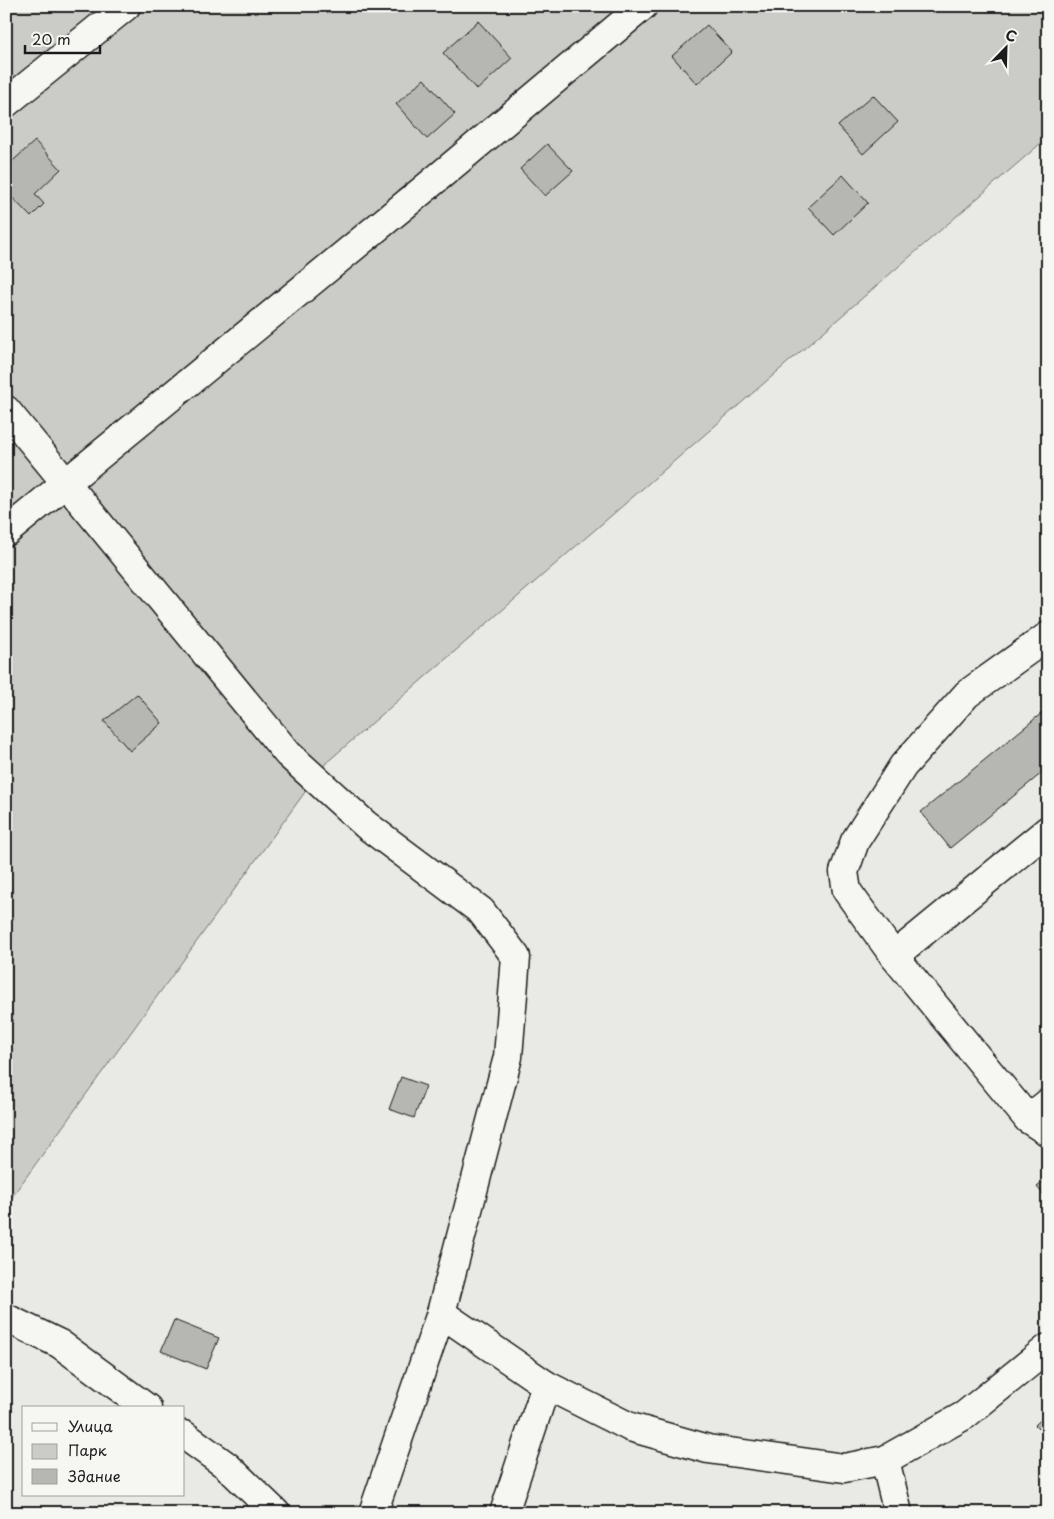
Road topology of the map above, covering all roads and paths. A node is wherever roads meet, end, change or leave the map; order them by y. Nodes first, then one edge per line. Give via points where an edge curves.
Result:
1 (126, 6) edge
2 (643, 6) edge
3 (6, 102) edge
4 (6, 410) edge
5 (66, 484) junction
6 (6, 532) edge
7 (1048, 636) edge
8 (1048, 830) edge
9 (894, 956) junction
10 (1041, 1118) edge
11 (441, 1313) junction
12 (6, 1318) edge
13 (1048, 1348) edge
14 (546, 1385) junction
15 (144, 1406) edge
16 (185, 1436) edge
17 (885, 1460) junction
18 (276, 1513) edge
19 (372, 1513) edge
20 (504, 1513) edge
21 (898, 1513) edge

1 - 3 street
2 - 5 street
4 - 5 street
5 - 6 street
5 - 11 street via 288,754 366,825 481,911 516,957 508,1057
7 - 9 street via 968,694 903,766 855,841 844,872 847,891
8 - 9 street
9 - 10 street
11 - 14 street
11 - 19 street
12 - 15 street via 60,1344
13 - 17 street via 965,1414
14 - 17 street via 630,1427 708,1449 844,1468
14 - 20 street
16 - 18 street via 227,1466
17 - 21 street

